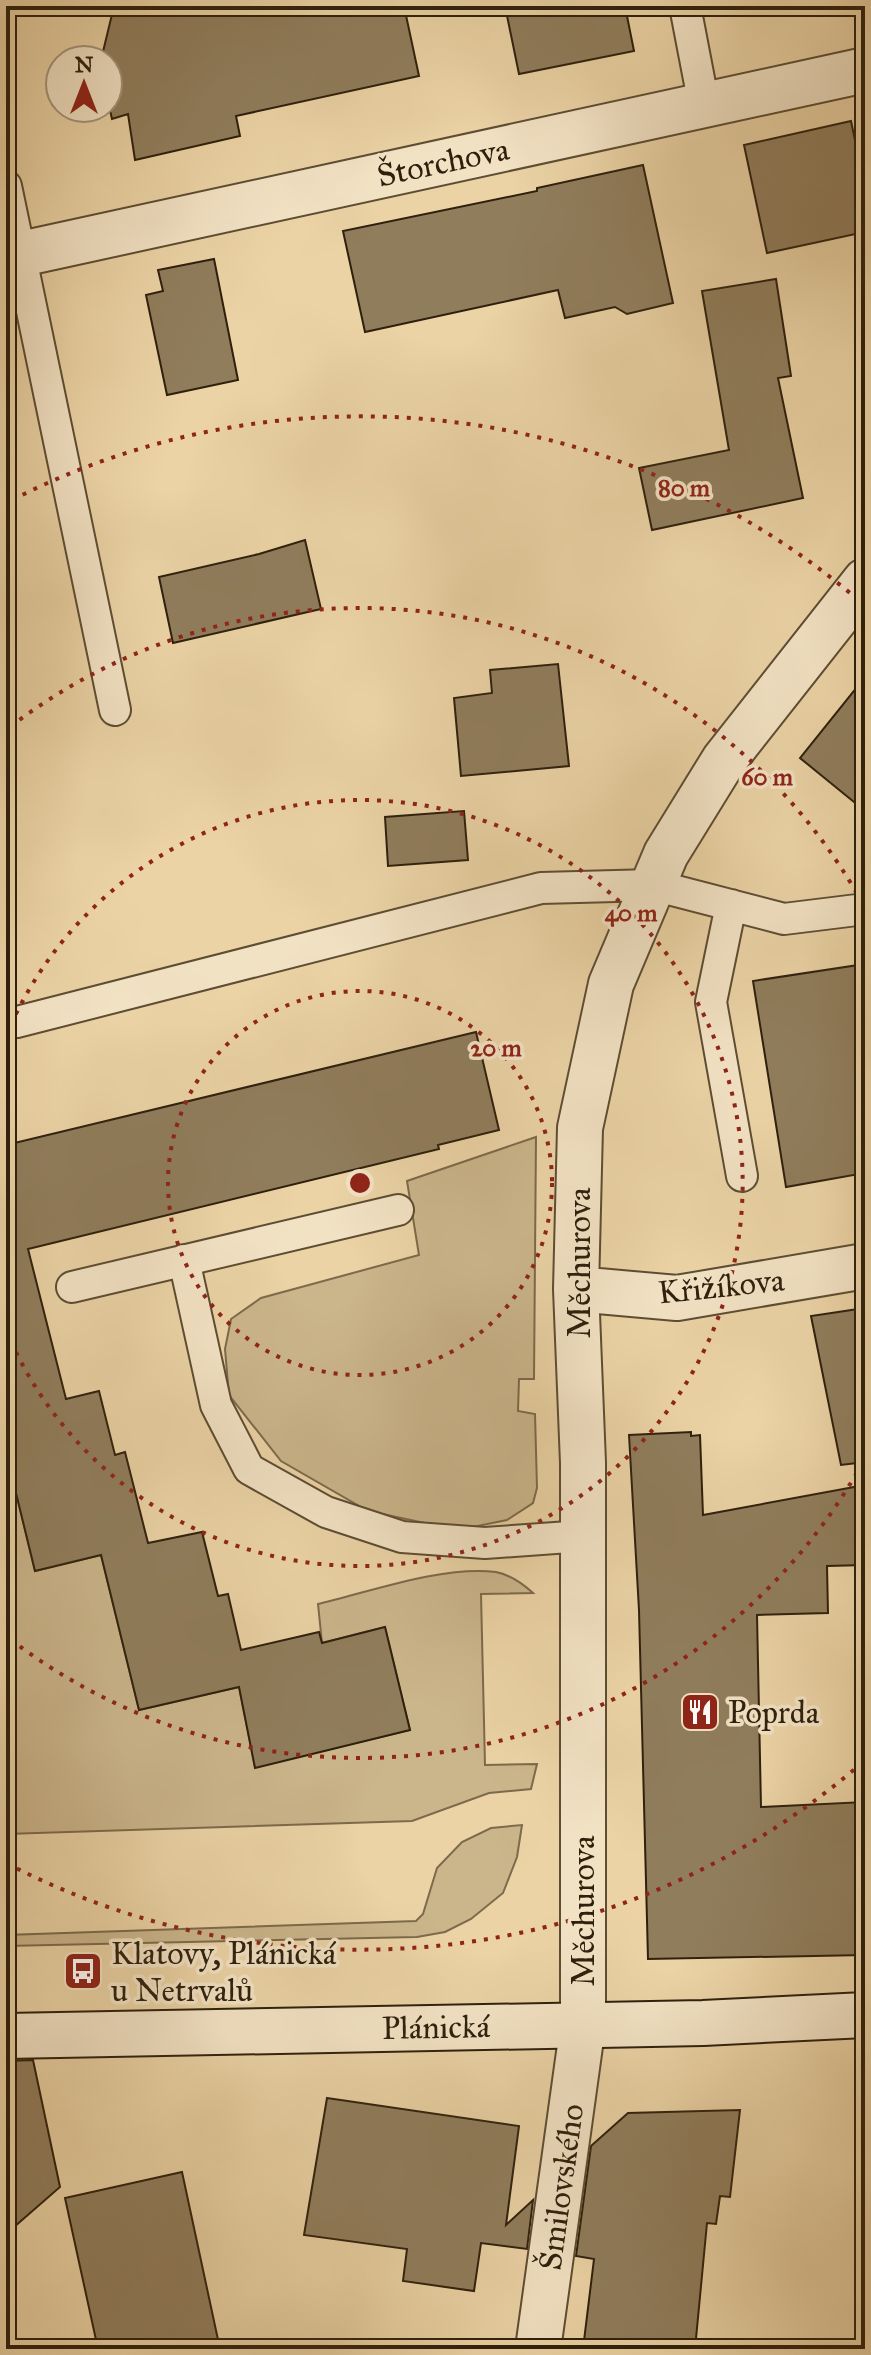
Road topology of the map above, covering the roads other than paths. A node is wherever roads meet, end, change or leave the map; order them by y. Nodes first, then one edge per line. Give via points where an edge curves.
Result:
1 (685, 6) edge
2 (865, 70) edge
3 (704, 105) junction
4 (6, 186) edge
5 (21, 254) junction
6 (865, 581) edge
7 (115, 710) dead end
8 (653, 885) junction
9 (731, 905) junction
10 (865, 909) edge
11 (17, 1022) dead end
12 (742, 1176) dead end
13 (398, 1210) dead end
14 (184, 1260) junction
15 (865, 1266) edge
16 (72, 1287) dead end
17 (576, 1289) junction
18 (583, 1536) junction
19 (865, 2015) edge
20 (583, 2024) junction
21 (6, 2036) edge
22 (538, 2349) edge

1 - 3 lane
2 - 3 street, Štorchova
3 - 5 street, Štorchova
4 - 5 lane
5 - 7 lane
6 - 8 street, Měchurova via 724,760 666,854
8 - 9 lane
8 - 11 lane via 541,888
8 - 17 street, Měchurova via 611,984 580,1128
9 - 10 lane via 784,919
9 - 12 lane via 711,1002
13 - 14 lane
14 - 16 lane
14 - 18 lane via 216,1405 249,1469 326,1512 402,1537 485,1543
15 - 17 street, Křižíkova via 677,1298
17 - 18 street, Měchurova
18 - 20 street, Měchurova
19 - 20 street, Plánická
20 - 21 street, Plánická
20 - 22 street, Šmilovského

